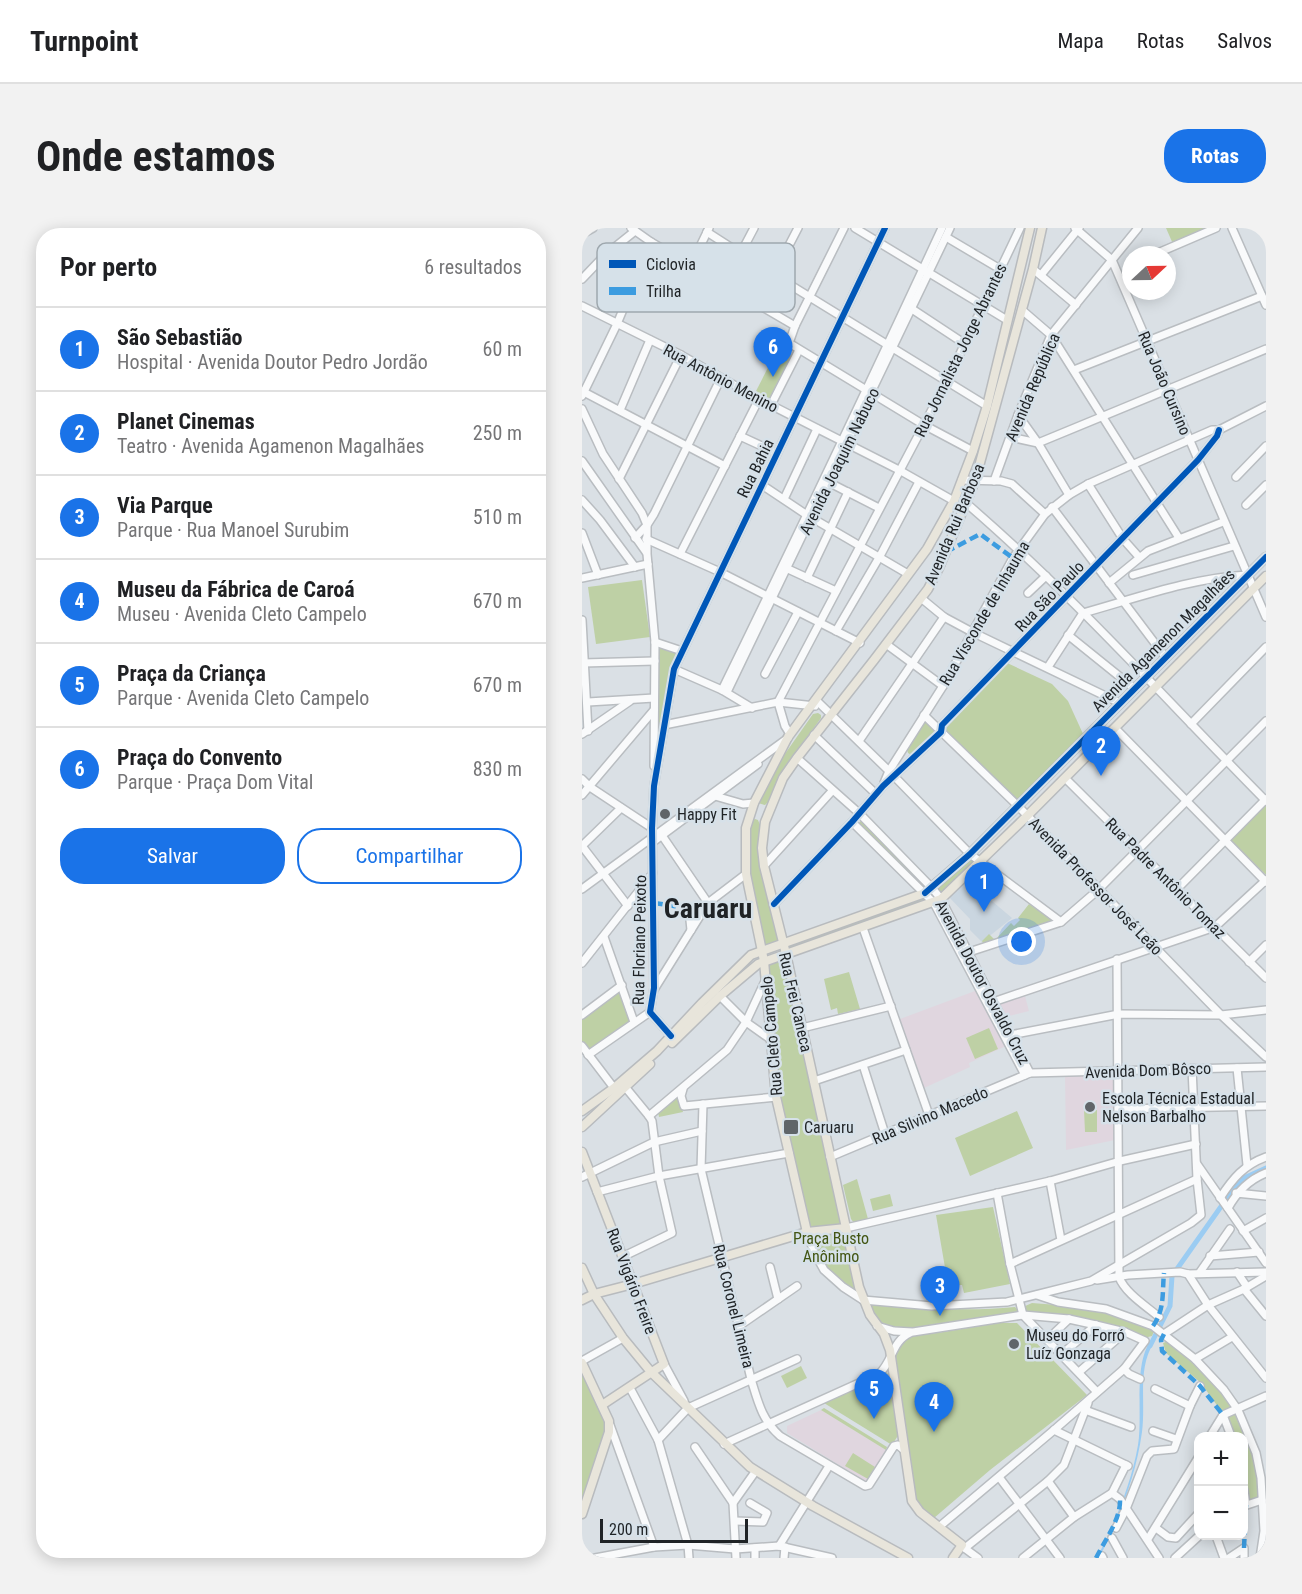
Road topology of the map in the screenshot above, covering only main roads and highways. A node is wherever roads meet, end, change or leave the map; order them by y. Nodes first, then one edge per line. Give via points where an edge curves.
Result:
1 (1030, 228) edge
2 (1042, 228) edge
3 (1266, 557) edge
4 (1266, 576) edge
5 (754, 803) junction
6 (772, 805) junction
7 (749, 816) junction
8 (765, 822) junction
9 (762, 848) joint
10 (746, 874) joint
11 (783, 944) junction
12 (762, 950) junction
13 (786, 954) junction
14 (764, 961) junction
15 (582, 1111) edge
16 (582, 1127) edge
17 (582, 1152) edge
18 (846, 1228) junction
19 (807, 1232) junction
20 (582, 1268) edge
21 (633, 1284) junction
22 (594, 1294) junction
23 (582, 1300) edge
24 (582, 1362) edge
25 (651, 1372) junction
26 (602, 1405) junction
27 (582, 1514) edge
28 (908, 1558) edge
29 (953, 1558) edge

1 - 5 main road, Avenida Rui Barbosa via 987,406 954,501 927,549 789,736
2 - 6 main road, Avenida Rui Barbosa via 975,481 939,568 886,645 797,758
3 - 11 main road, Avenida Agamenon Magalhães via 970,854 929,890
4 - 13 main road, Avenida Agamenon Magalhães via 1028,816 937,901
5 - 6 main road
5 - 7 main road, Avenida Rui Barbosa
6 - 8 main road, Avenida Rui Barbosa
7 - 8 main road via 760,816
7 - 10 main road, Avenida Rui Barbosa
8 - 9 main road, Avenida Rui Barbosa
9 - 11 main road, Rua Frei Caneca
10 - 12 main road, Rua Cleto Campelo
11 - 12 main road
11 - 13 main road, Rua Frei Caneca
12 - 14 main road, Rua Cleto Campelo
12 - 15 main road via 743,962 657,1052
13 - 14 main road
13 - 18 main road, Rua Frei Caneca
14 - 16 main road via 720,996
14 - 19 main road, Rua Cleto Campelo via 776,1097
17 - 21 main road, Rua Vigário Freire
18 - 19 main road
18 - 29 main road, Rua Frei Caneca via 862,1300 887,1340 912,1501 963,1547
19 - 21 main road
20 - 22 main road
21 - 22 main road
21 - 25 main road, Rua Vigário Freire via 664,1364
22 - 23 main road
22 - 25 main road
24 - 26 main road
25 - 26 main road
25 - 28 main road via 755,1472
26 - 27 main road via 609,1421 608,1440

